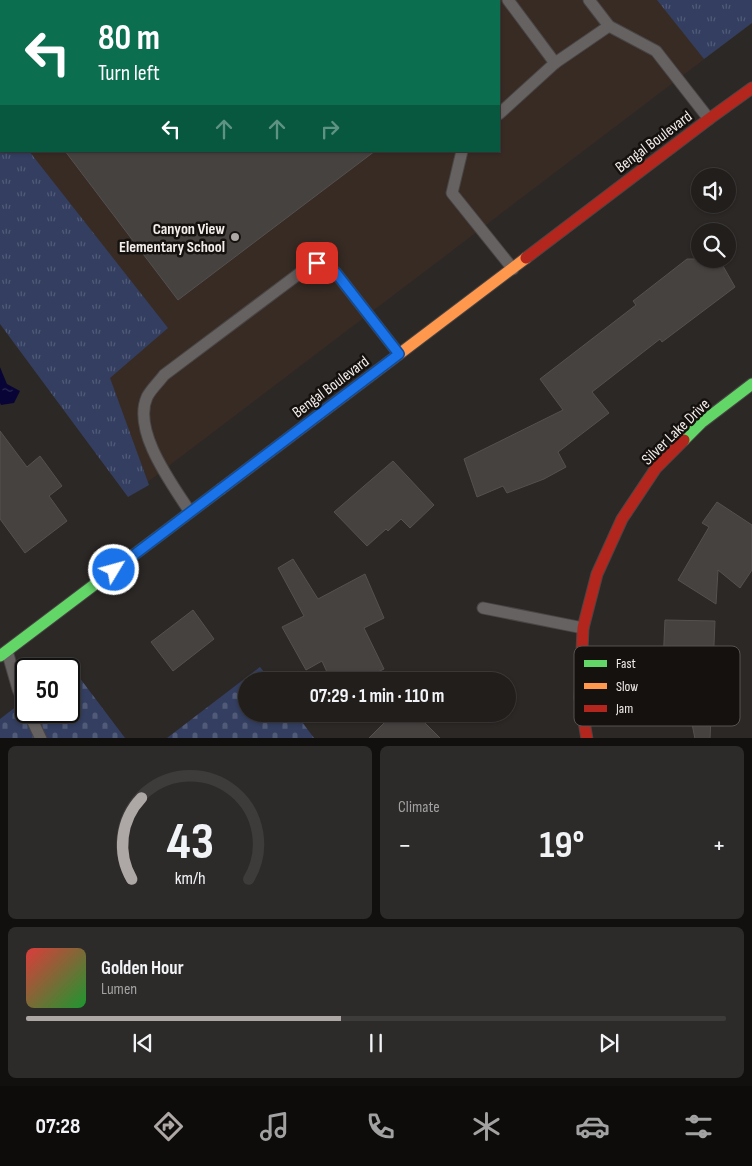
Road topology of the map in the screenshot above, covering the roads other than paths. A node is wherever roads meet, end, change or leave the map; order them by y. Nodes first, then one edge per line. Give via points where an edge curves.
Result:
1 (508, 0) edge
2 (589, 0) edge
3 (609, 26) junction
4 (555, 63) junction
5 (752, 88) edge
6 (500, 113) edge
7 (709, 119) junction
8 (462, 152) edge
9 (513, 269) junction
10 (399, 354) junction
11 (752, 384) edge
12 (190, 512) junction
13 (483, 608) dead end
14 (583, 628) junction
15 (582, 646) edge
16 (3, 654) edge
17 (15, 682) edge
18 (34, 723) edge
19 (41, 738) edge

1 - 4 lane
2 - 3 lane
3 - 4 lane
3 - 7 lane via 656,50
4 - 6 lane
5 - 7 main road, Bengal Boulevard
7 - 9 main road, Bengal Boulevard
8 - 9 lane via 452,193
9 - 10 main road, Bengal Boulevard
10 - 12 main road, Bengal Boulevard
10 - 12 lane via 336,273 317,263 308,266 164,376 148,396 143,412 146,432
11 - 14 main road, Silver Lake Drive via 701,423 656,468 622,519 597,574
12 - 16 main road, Bengal Boulevard
13 - 14 lane
14 - 15 main road, Silver Lake Drive
16 - 17 lane
18 - 19 lane

